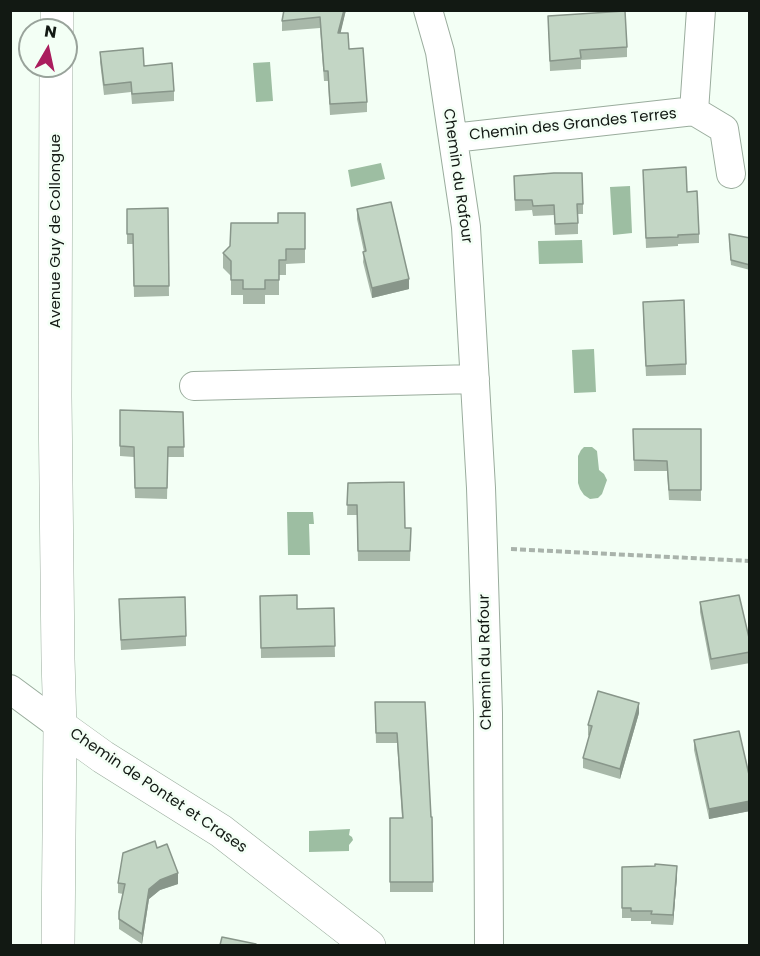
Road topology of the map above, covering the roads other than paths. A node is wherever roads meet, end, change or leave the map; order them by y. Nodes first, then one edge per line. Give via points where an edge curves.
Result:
1 (428, 10) edge
2 (701, 10) edge
3 (57, 78) edge
4 (694, 111) junction
5 (453, 138) junction
6 (731, 174) dead end
7 (475, 379) junction
8 (194, 386) dead end
9 (10, 689) edge
10 (60, 726) junction
11 (58, 945) edge
12 (369, 945) edge
13 (489, 945) edge

1 - 5 street, Chemin du Rafour via 440,52
2 - 4 street, Chemin des Grandes Terres
3 - 10 main road, Avenue Guy de Collongue via 55,396 73,530 77,616 74,673
4 - 5 street, Chemin des Grandes Terres
4 - 6 street, Chemin des Grandes Terres via 724,129
5 - 7 street, Chemin du Rafour via 466,227
7 - 8 street
7 - 13 street, Chemin du Rafour via 488,713
9 - 10 street
10 - 11 main road, Avenue Guy de Collongue
10 - 12 main road, Chemin de Pontet et Crases via 221,831

